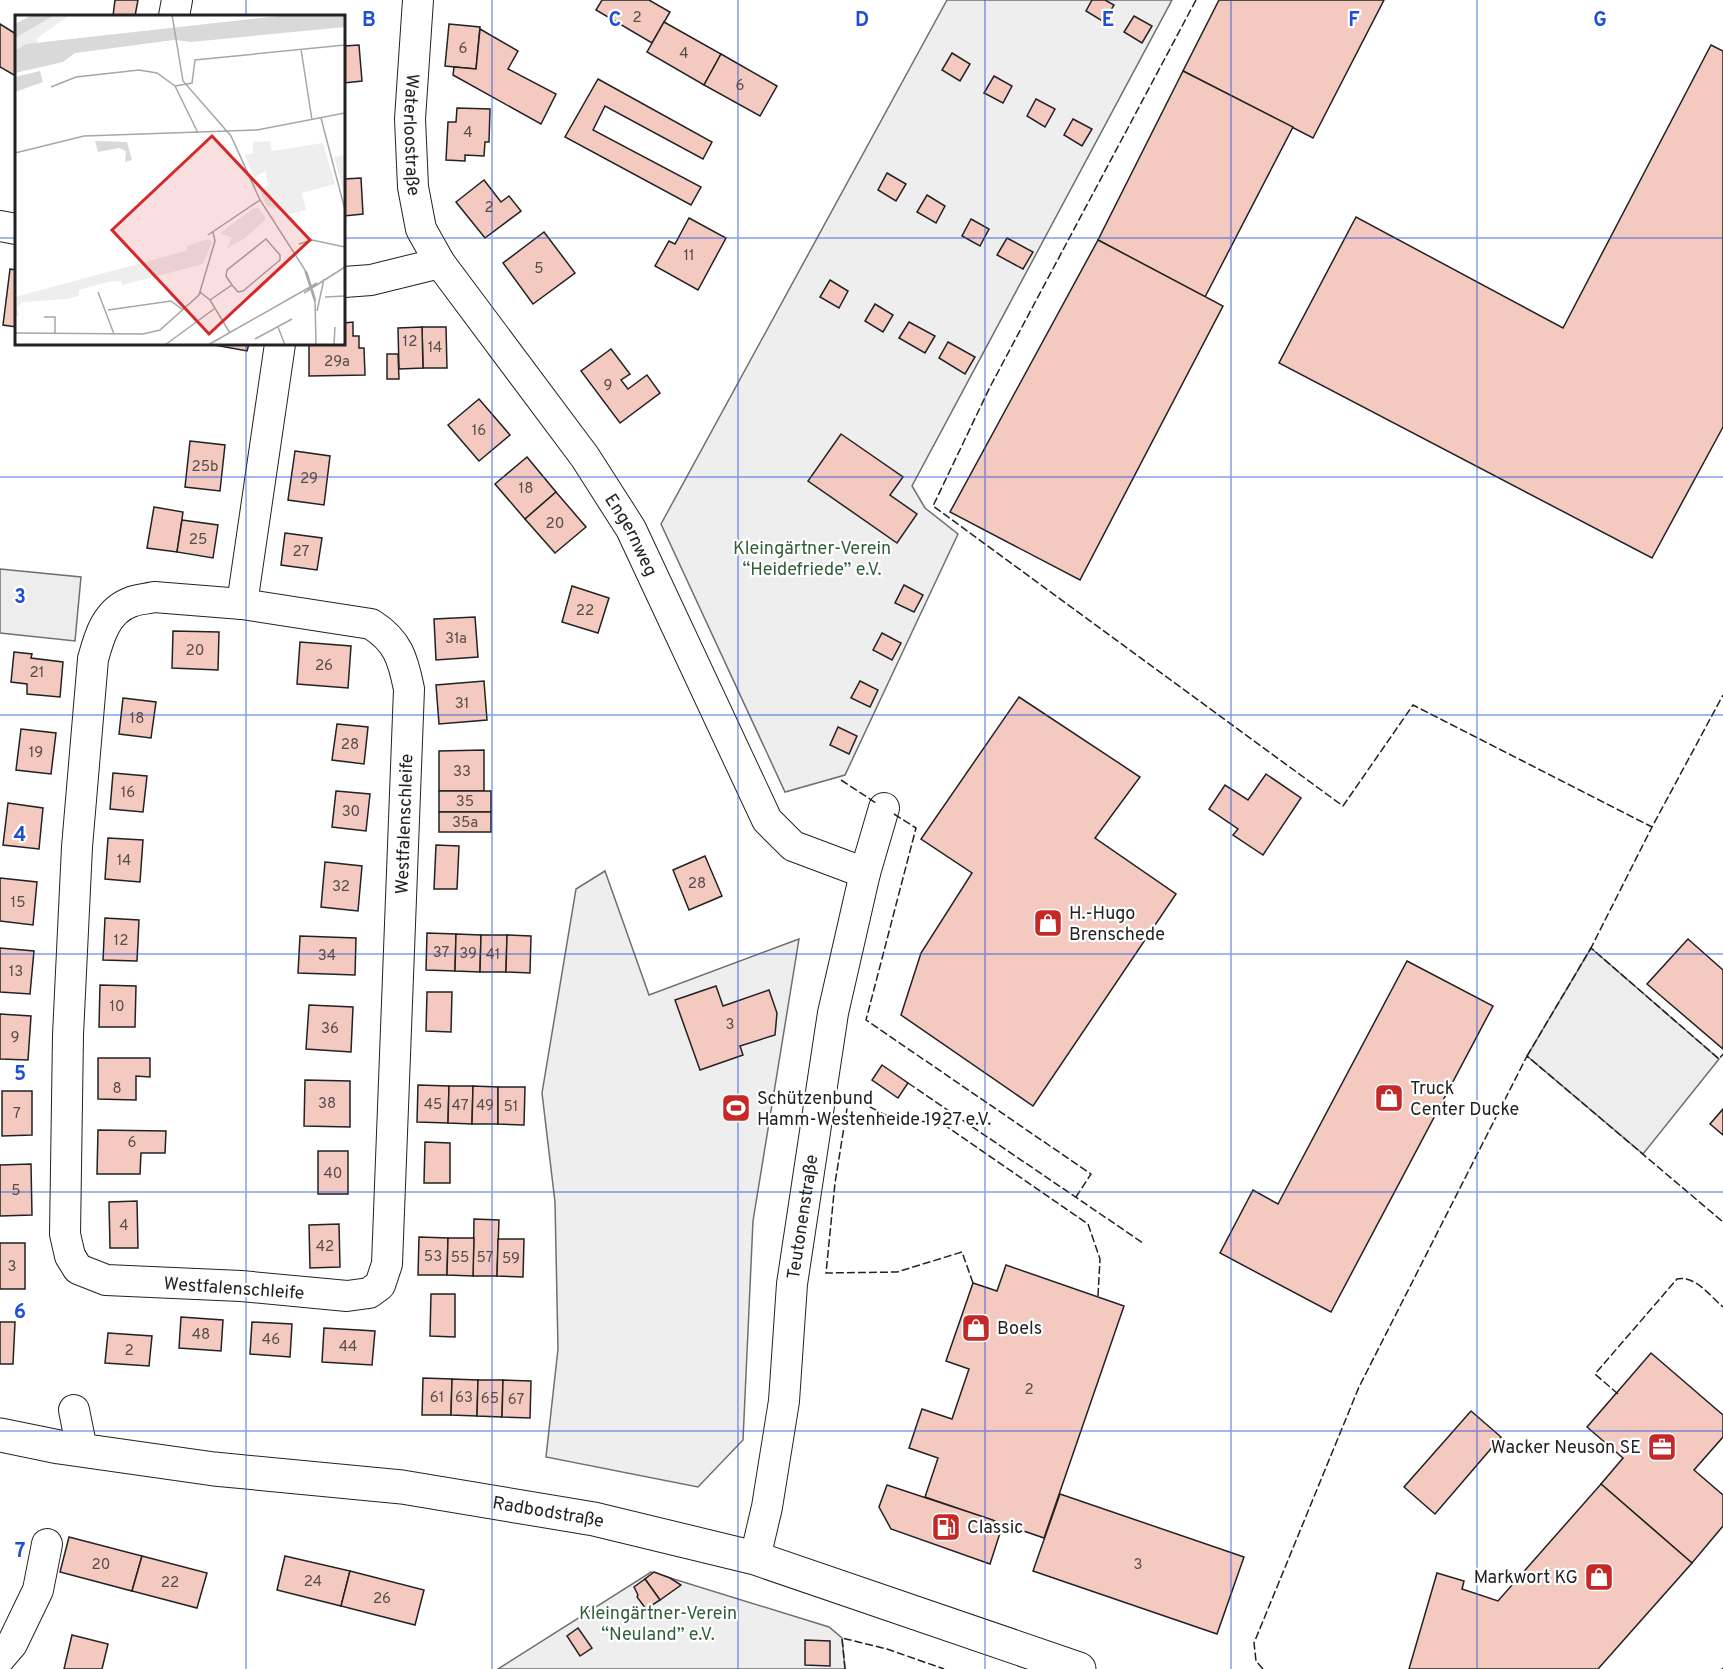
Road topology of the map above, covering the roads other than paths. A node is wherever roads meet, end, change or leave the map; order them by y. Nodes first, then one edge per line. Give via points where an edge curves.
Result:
1 (177, 0) edge
2 (418, 0) edge
3 (174, 15) edge
4 (0, 226) edge
5 (15, 229) edge
6 (440, 262) junction
7 (345, 282) edge
8 (280, 345) edge
9 (242, 604) junction
10 (884, 808) dead end
11 (865, 873) junction
12 (74, 1410) dead end
13 (0, 1435) edge
14 (82, 1450) junction
15 (47, 1544) dead end
16 (755, 1558) junction
17 (0, 1658) edge
18 (1079, 1669) edge

1 - 3 street
2 - 6 street, Waterloostraße via 410,119 413,187 421,229
4 - 5 street
6 - 7 street via 370,280
6 - 11 street, Engernweg via 585,458 631,529 767,820 793,846
8 - 9 street
9 - 9 street, Westfalenschleife via 154,597 130,602 114,612 105,624 95,651 77,847 68,1035 65,1234 69,1256 78,1269 106,1280 347,1296 369,1293 381,1285 387,1264 409,689 395,645 371,624
10 - 11 street, Teutonenstraße
11 - 16 street, Teutonenstraße via 832,1013 792,1284 784,1401
12 - 14 street
13 - 14 main road, Radbodstraße
14 - 16 main road, Radbodstraße via 214,1469 447,1494 594,1519
15 - 17 street via 38,1590 12,1644
16 - 18 main road, Radbodstraße

